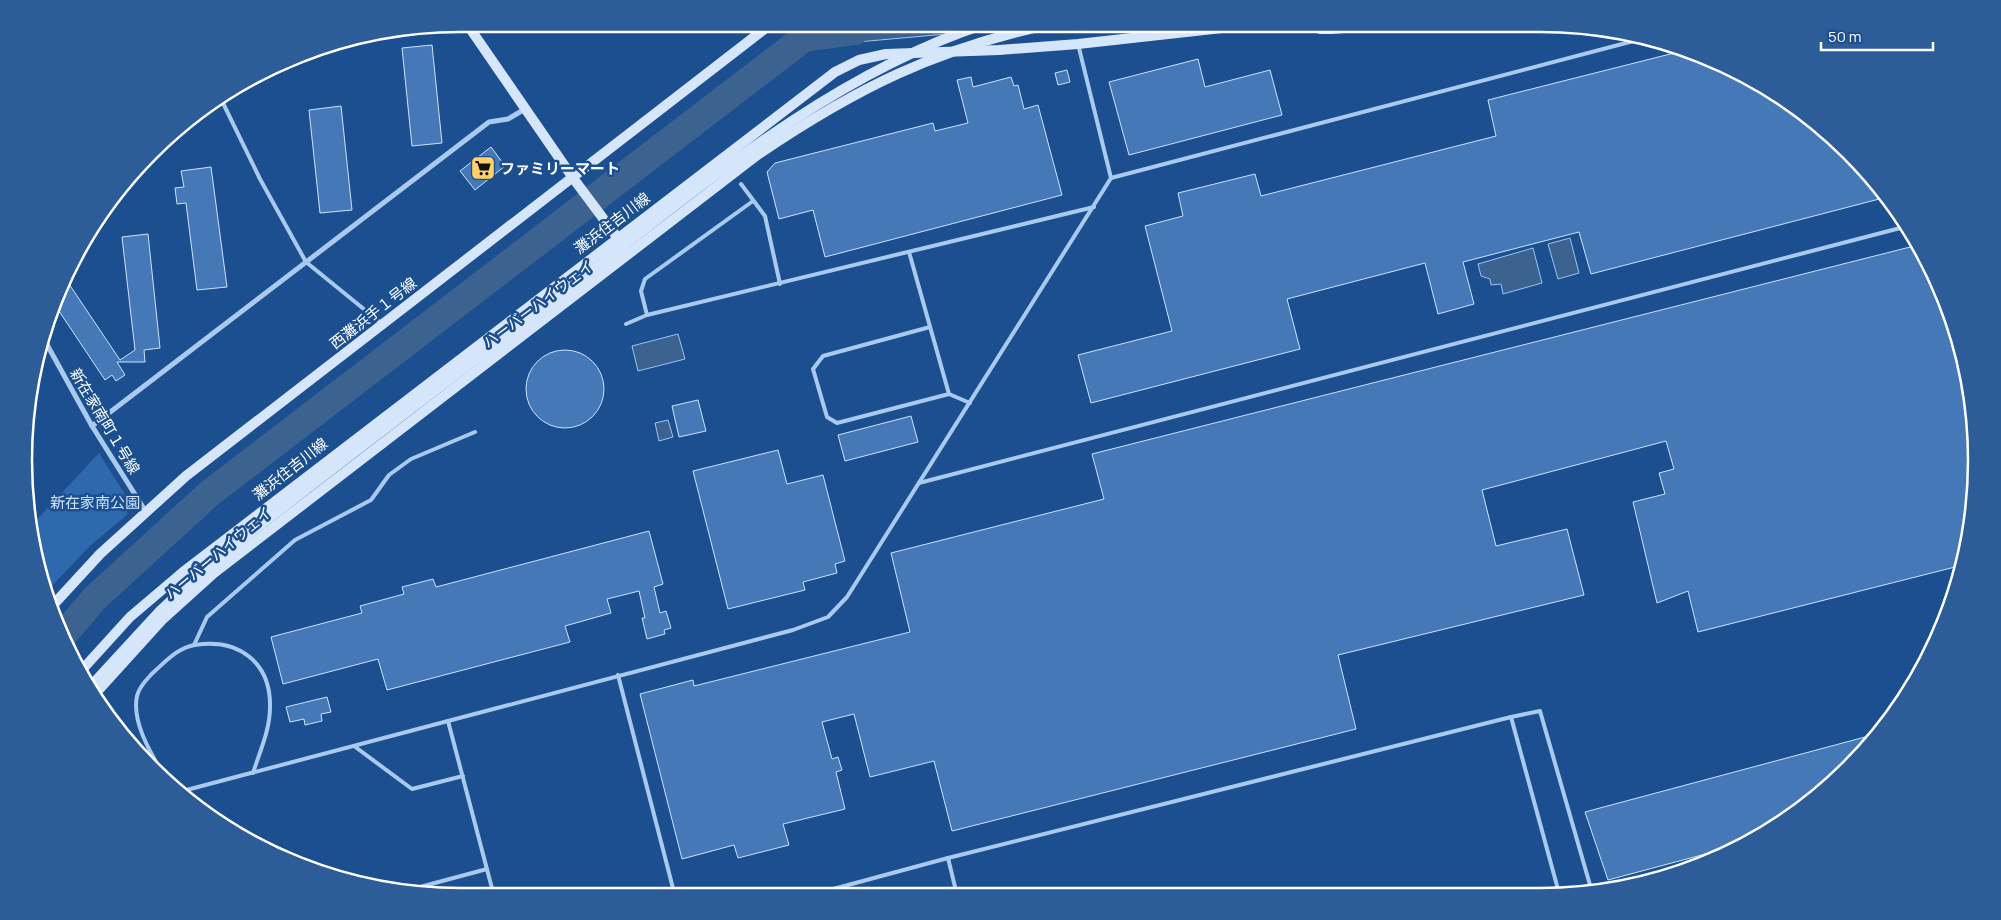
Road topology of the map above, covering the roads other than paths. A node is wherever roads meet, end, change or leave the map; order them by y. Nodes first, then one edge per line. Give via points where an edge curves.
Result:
1 (472, 32) edge
2 (761, 32) edge
3 (965, 32) edge
4 (1021, 32) edge
5 (1186, 32) edge
6 (1629, 42) edge
7 (1078, 44) junction
8 (224, 104) edge
9 (525, 109) junction
10 (573, 178) junction
11 (1111, 178) junction
12 (741, 184) dead end
13 (753, 201) junction
14 (1094, 207) junction
15 (1900, 228) edge
16 (618, 237) junction
17 (909, 252) junction
18 (306, 262) junction
19 (780, 284) junction
20 (647, 315) junction
21 (626, 324) dead end
22 (383, 325) junction
23 (930, 327) junction
24 (48, 346) edge
25 (949, 394) junction
26 (970, 403) junction
27 (92, 426) junction
28 (475, 432) dead end
29 (919, 483) junction
30 (146, 512) junction
31 (57, 601) edge
32 (194, 645) junction
33 (86, 666) edge
34 (618, 675) junction
35 (95, 682) edge
36 (99, 689) edge
37 (1511, 717) junction
38 (448, 720) junction
39 (354, 746) junction
40 (156, 760) edge
41 (253, 773) junction
42 (463, 776) junction
43 (188, 790) edge
44 (948, 858) junction
45 (487, 870) junction
46 (1590, 885) edge
47 (424, 886) edge
48 (1557, 887) edge
49 (492, 888) edge
50 (673, 888) edge
51 (837, 888) edge
52 (955, 888) edge

1 - 9 street
2 - 10 street, 西灘浜手１号線
3 - 35 street, ハーバーハイウェイ, bridge via 917,50 862,78 750,149 206,568 160,611
4 - 36 street, ハーバーハイウェイ, bridge via 959,48 882,80 802,124 756,156 214,573 163,619
5 - 7 street, 灘浜住吉川線
6 - 11 lane
7 - 11 lane
7 - 16 street, 灘浜住吉川線 via 886,54 859,60 834,72
8 - 18 lane via 260,179
9 - 10 street
9 - 18 street via 508,119 489,122
10 - 16 street
10 - 22 street, 西灘浜手１号線
11 - 14 lane
12 - 13 lane
13 - 19 lane via 765,216
13 - 20 lane via 645,279 641,291
14 - 17 lane
14 - 26 lane
15 - 29 lane
16 - 33 street, 灘浜住吉川線 via 182,572 130,617
17 - 19 lane
17 - 23 lane
18 - 22 lane
18 - 27 street
19 - 20 lane
20 - 21 lane
22 - 30 street, 西灘浜手１号線 via 186,476
23 - 25 lane
23 - 25 lane via 823,356 813,369 826,417 837,423
24 - 27 street, 新在家南町１号線
25 - 26 lane
26 - 29 lane
27 - 30 street, 新在家南町１号線
28 - 32 lane via 411,459 388,475 371,500 295,540 207,617
29 - 34 lane via 847,597 828,617 793,630
30 - 31 street, 西灘浜手１号線 via 100,554
32 - 40 lane via 172,655 150,674 137,696 139,725
32 - 41 lane via 238,648 257,662 267,684 270,706 267,730
34 - 38 lane
34 - 50 lane
37 - 44 lane
37 - 46 lane via 1540,711
37 - 48 lane
38 - 39 lane
38 - 42 lane
39 - 41 lane
39 - 42 lane via 412,789
41 - 43 lane
42 - 45 lane
44 - 51 lane
44 - 52 lane
45 - 47 lane
45 - 49 lane

